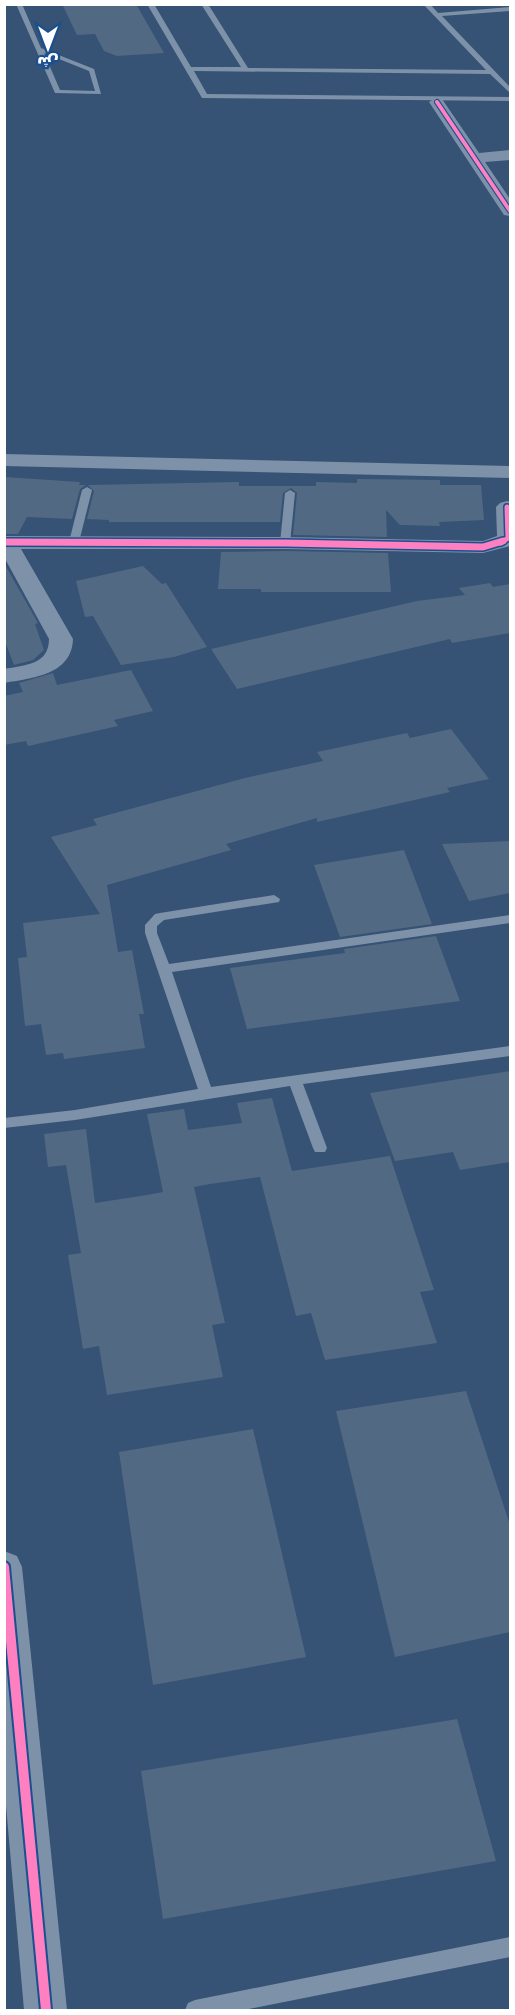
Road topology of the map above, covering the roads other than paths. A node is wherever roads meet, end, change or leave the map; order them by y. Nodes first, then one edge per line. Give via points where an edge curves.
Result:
1 (19, 4) edge
2 (150, 4) edge
3 (204, 4) edge
4 (426, 4) edge
5 (510, 9) edge
6 (436, 15) junction
7 (39, 50) junction
8 (189, 69) junction
9 (246, 70) junction
10 (493, 72) junction
11 (510, 91) edge
12 (510, 99) edge
13 (437, 102) dead end
14 (510, 155) edge
15 (474, 158) junction
16 (505, 196) edge
17 (510, 211) edge
18 (4, 460) edge
19 (510, 472) edge
20 (87, 490) dead end
21 (290, 493) dead end
22 (507, 507) dead end
23 (6, 542) edge
24 (74, 542) junction
25 (285, 543) junction
26 (4, 676) edge
27 (274, 899) dead end
28 (510, 919) edge
29 (164, 969) junction
30 (510, 1050) edge
31 (295, 1081) junction
32 (206, 1094) junction
33 (4, 1123) edge
34 (320, 1148) dead end
35 (4, 1567) edge
36 (14, 1783) edge
37 (510, 1947) edge
38 (46, 2010) edge
39 (195, 2010) edge

1 - 7 lane
2 - 8 lane
3 - 9 lane
4 - 6 lane
5 - 6 lane
6 - 10 lane
7 - 7 lane via 92,70 99,93 57,92
8 - 9 lane
8 - 12 lane via 205,96
9 - 10 lane
10 - 11 lane
13 - 15 street
14 - 15 street
15 - 16 street
16 - 17 street
18 - 19 street
20 - 24 lane
21 - 25 lane
22 - 25 street via 508,538 491,546
23 - 24 street
23 - 26 street via 62,647 56,660 46,666
24 - 25 street
27 - 29 lane via 160,917 150,925
28 - 29 lane
29 - 32 lane
30 - 31 lane
31 - 32 lane
31 - 34 lane
32 - 33 lane
35 - 36 street
36 - 38 street
37 - 39 lane

